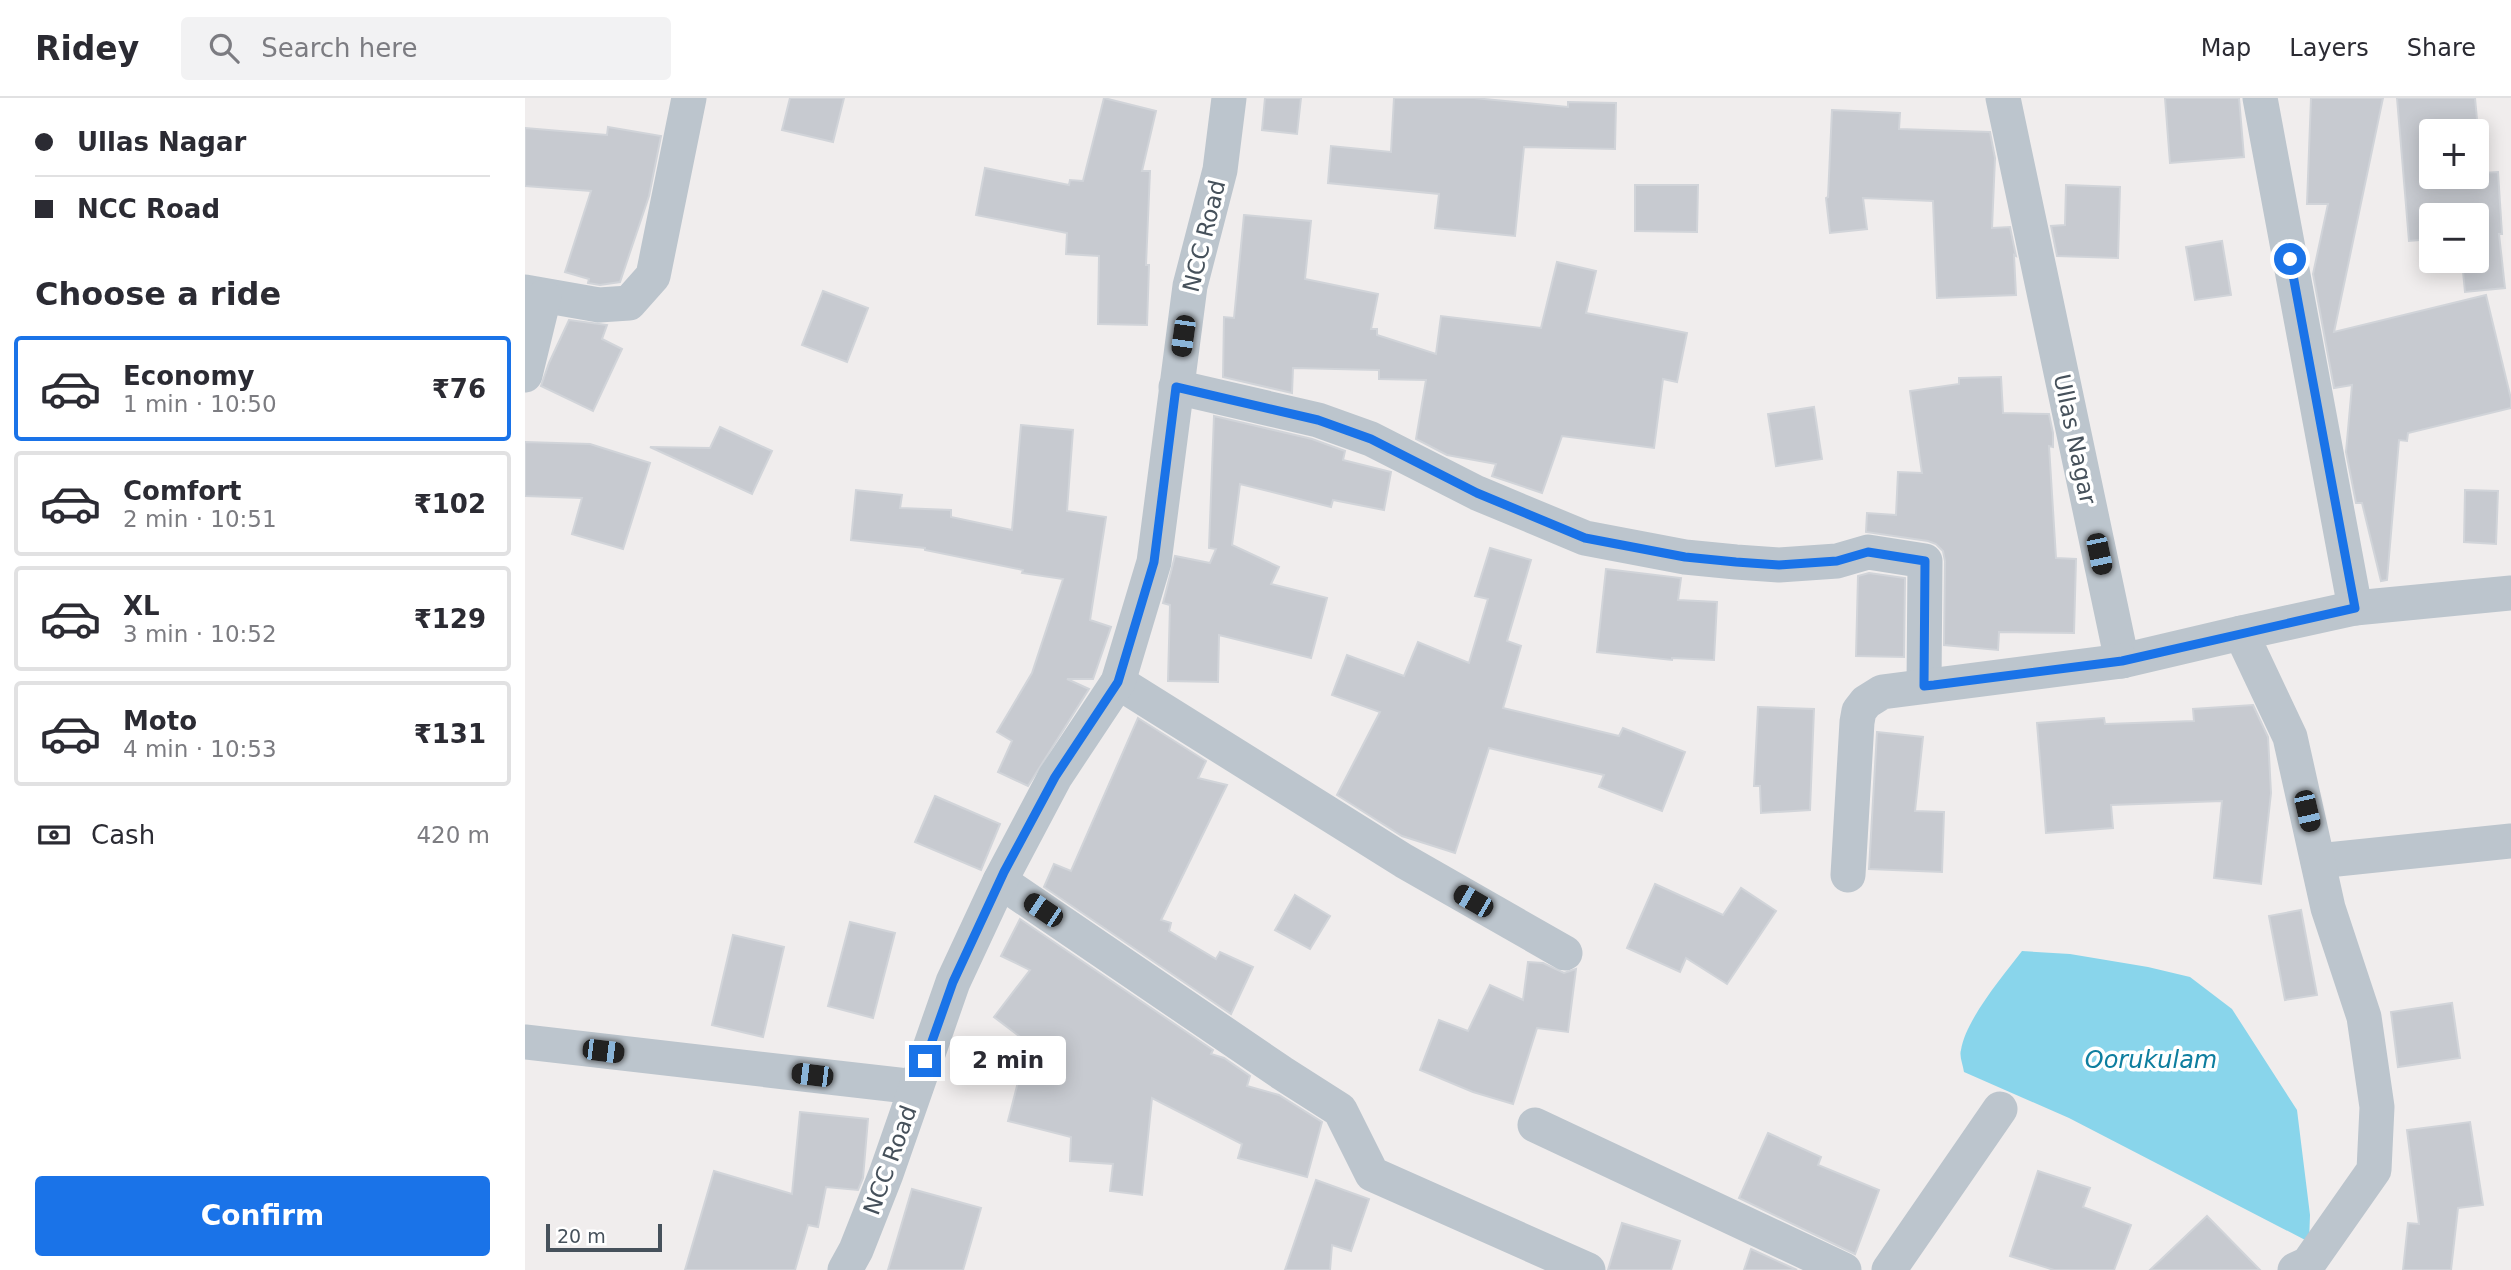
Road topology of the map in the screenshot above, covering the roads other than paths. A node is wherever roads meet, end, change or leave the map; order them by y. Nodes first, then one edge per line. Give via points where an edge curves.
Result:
1 (689, 98) edge
2 (1229, 98) edge
3 (2003, 98) edge
4 (2260, 98) edge
5 (534, 294) edge
6 (525, 375) edge
7 (1176, 387) junction
8 (2511, 593) edge
9 (2355, 608) junction
10 (2241, 633) junction
11 (2122, 661) junction
12 (1118, 682) junction
13 (1924, 686) junction
14 (2511, 841) edge
15 (2318, 861) junction
16 (1848, 875) dead end
17 (1000, 881) junction
18 (1565, 953) dead end
19 (525, 1042) edge
20 (916, 1087) junction
21 (2000, 1109) dead end
22 (1535, 1125) dead end
23 (859, 1263) edge
24 (1588, 1270) edge
25 (1844, 1270) edge
26 (1889, 1270) edge
27 (2295, 1270) edge

1 - 5 street via 653,276 629,303 599,305
2 - 7 street, NCC Road via 1220,170 1190,286
3 - 11 street, Ullas Nagar
4 - 9 street
5 - 6 street
7 - 12 street, NCC Road via 1154,562
7 - 13 street via 1318,420 1371,439 1477,493 1585,538 1685,557 1779,565 1837,561 1868,552 1925,561
8 - 9 street
9 - 10 street
10 - 11 street
10 - 15 street via 2290,737
11 - 13 street
12 - 17 street, NCC Road via 1055,777
12 - 18 street via 1404,861
13 - 16 street via 1873,695 1859,711
14 - 15 street
15 - 27 street via 2328,908 2364,1017 2377,1107 2374,1170 2308,1264
17 - 20 street, NCC Road via 953,982
17 - 24 street via 1340,1110 1372,1174
19 - 20 street
20 - 23 street, NCC Road
21 - 26 street
22 - 25 street

